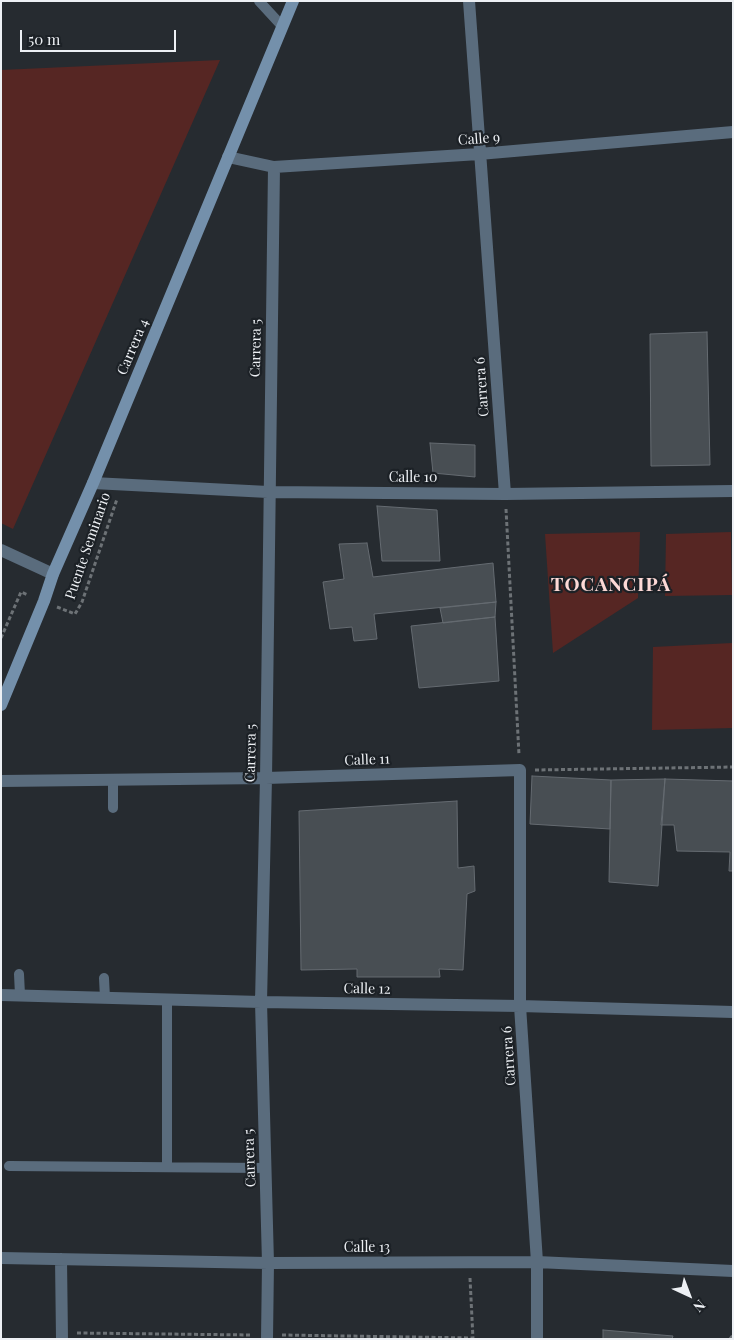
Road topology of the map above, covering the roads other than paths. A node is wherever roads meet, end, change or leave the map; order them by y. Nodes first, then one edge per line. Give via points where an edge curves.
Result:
1 (259, 1) edge
2 (284, 1) edge
3 (293, 1) edge
4 (468, 1) edge
5 (285, 21) junction
6 (733, 132) edge
7 (479, 154) junction
8 (228, 157) junction
9 (274, 167) junction
10 (93, 483) junction
11 (733, 491) edge
12 (268, 492) junction
13 (505, 494) junction
14 (1, 550) edge
15 (53, 574) junction
16 (1, 705) edge
17 (520, 770) joint
18 (266, 778) junction
19 (113, 780) junction
20 (1, 781) edge
21 (113, 808) dead end
22 (19, 974) dead end
23 (104, 978) dead end
24 (1, 995) edge
25 (20, 996) junction
26 (105, 998) junction
27 (167, 1000) junction
28 (261, 1002) junction
29 (520, 1006) junction
30 (733, 1012) edge
31 (9, 1166) dead end
32 (167, 1167) junction
33 (265, 1168) junction
34 (1, 1258) edge
35 (61, 1260) junction
36 (537, 1262) junction
37 (268, 1263) junction
38 (733, 1271) edge
39 (62, 1339) edge
40 (268, 1339) edge
41 (537, 1339) edge

1 - 5 lane
2 - 5 street
3 - 5 main road, Carrera 4
4 - 7 street, Carrera 6
5 - 8 main road, Carrera 4
6 - 7 street, Calle 9
7 - 9 street, Calle 9
7 - 13 street, Carrera 6
8 - 9 street, Calle 9
8 - 10 main road, Carrera 4
9 - 12 street, Carrera 5
10 - 12 street, Calle 10
10 - 15 main road, Carrera 4
11 - 13 street, Calle 10
12 - 13 street, Calle 10
12 - 18 street, Carrera 5
14 - 15 street
15 - 16 main road, Carrera 4
17 - 18 street, Calle 11
17 - 29 street, Carrera 6
18 - 19 street, Calle 11
18 - 28 street, Carrera 5
19 - 20 street, Calle 11
19 - 21 lane
22 - 25 lane
23 - 26 lane
24 - 25 street, Calle 12
25 - 26 street, Calle 12
26 - 27 street, Calle 12
27 - 28 street, Calle 12
27 - 32 lane
28 - 29 street, Calle 12
28 - 33 street, Carrera 5
29 - 30 street, Calle 12
29 - 36 street, Carrera 6
31 - 32 lane
32 - 33 lane
33 - 37 street, Carrera 5
34 - 35 street, Calle 13
35 - 37 street, Calle 13
35 - 39 street
36 - 37 street, Calle 13
36 - 38 street, Calle 13
36 - 41 street, Carrera 6
37 - 40 street, Carrera 5

